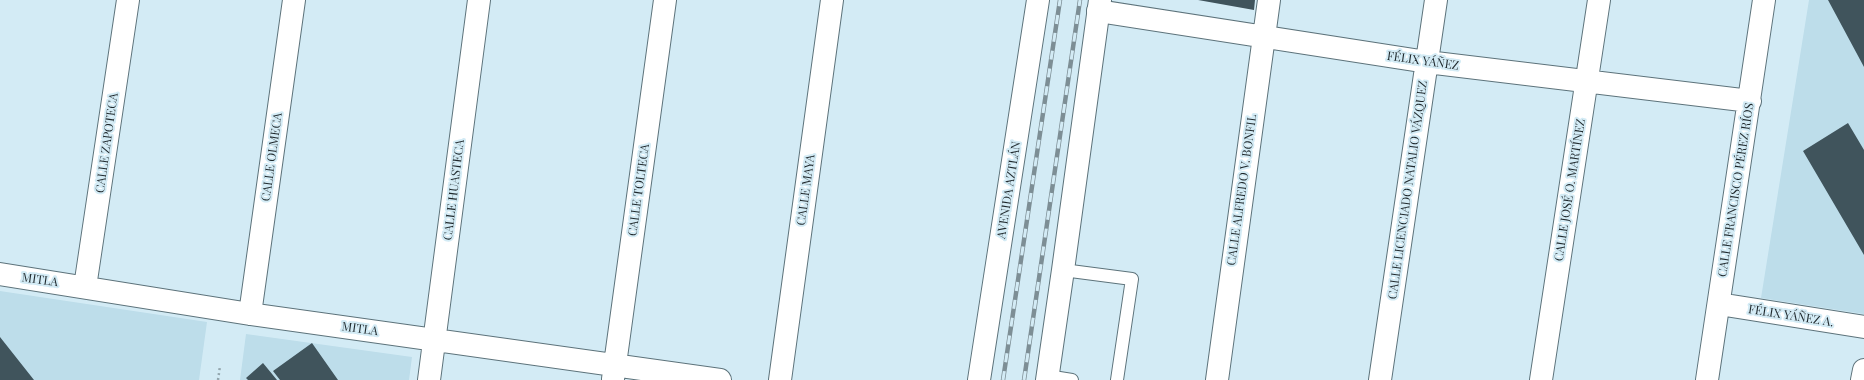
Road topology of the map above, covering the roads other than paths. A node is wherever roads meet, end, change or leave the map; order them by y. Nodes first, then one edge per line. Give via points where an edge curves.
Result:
1 (128, 0) edge
2 (294, 0) edge
3 (479, 0) edge
4 (664, 0) edge
5 (832, 0) edge
6 (1038, 0) edge
7 (1269, 0) edge
8 (1436, 0) edge
9 (1598, 0) edge
10 (1764, 0) edge
11 (1099, 6) edge
12 (1263, 36) junction
13 (1427, 62) junction
14 (1587, 82) junction
15 (1750, 101) junction
16 (1063, 270) junction
17 (0, 274) edge
18 (86, 287) junction
19 (1719, 304) junction
20 (250, 314) junction
21 (1864, 327) edge
22 (435, 339) junction
23 (1864, 370) edge
24 (613, 372) edge
25 (1047, 378) edge
26 (429, 380) edge
27 (720, 380) edge
28 (780, 380) edge
29 (979, 380) edge
30 (1072, 380) edge
31 (1117, 380) edge
32 (1217, 380) edge
33 (1380, 380) edge
34 (1541, 380) edge
35 (1707, 380) edge
36 (1862, 380) edge

1 - 18 street, CALLE ZAPOTECA
2 - 20 street, CALLE OLMECA
3 - 22 street, CALLE HUASTECA
4 - 24 street, CALLE TOLTECA
5 - 28 street, CALLE MAYA
6 - 29 street, AVENIDA AZTLÁN
7 - 12 street, CALLE ALFREDO V. BONFIL
8 - 13 street, CALLE LICENCIADO NATALIO VÁZQUEZ
9 - 14 street, CALLE JOSÉ O. MARTÍNEZ
10 - 15 street, CALLE FRANCISCO PÉREZ RÍOS
11 - 12 street, FÉLIX YÁÑEZ
11 - 16 street
12 - 13 street, FÉLIX YÁÑEZ
12 - 32 street, CALLE ALFREDO V. BONFIL
13 - 14 street, FÉLIX YÁÑEZ
13 - 33 street, CALLE LICENCIADO NATALIO VÁZQUEZ
14 - 15 street, FÉLIX YÁÑEZ
14 - 34 street, CALLE JOSÉ O. MARTÍNEZ
15 - 19 street, CALLE FRANCISCO PÉREZ RÍOS
16 - 25 street
16 - 31 lane via 1132,279
17 - 18 street, MITLA
18 - 20 street, MITLA
19 - 21 street, FÉLIX YÁÑEZ A.
19 - 35 street, CALLE FRANCISCO PÉREZ RÍOS
20 - 22 street, MITLA
22 - 24 street, MITLA
22 - 26 street, CALLE HUASTECA
23 - 36 street
24 - 27 street, MITLA
25 - 30 lane

